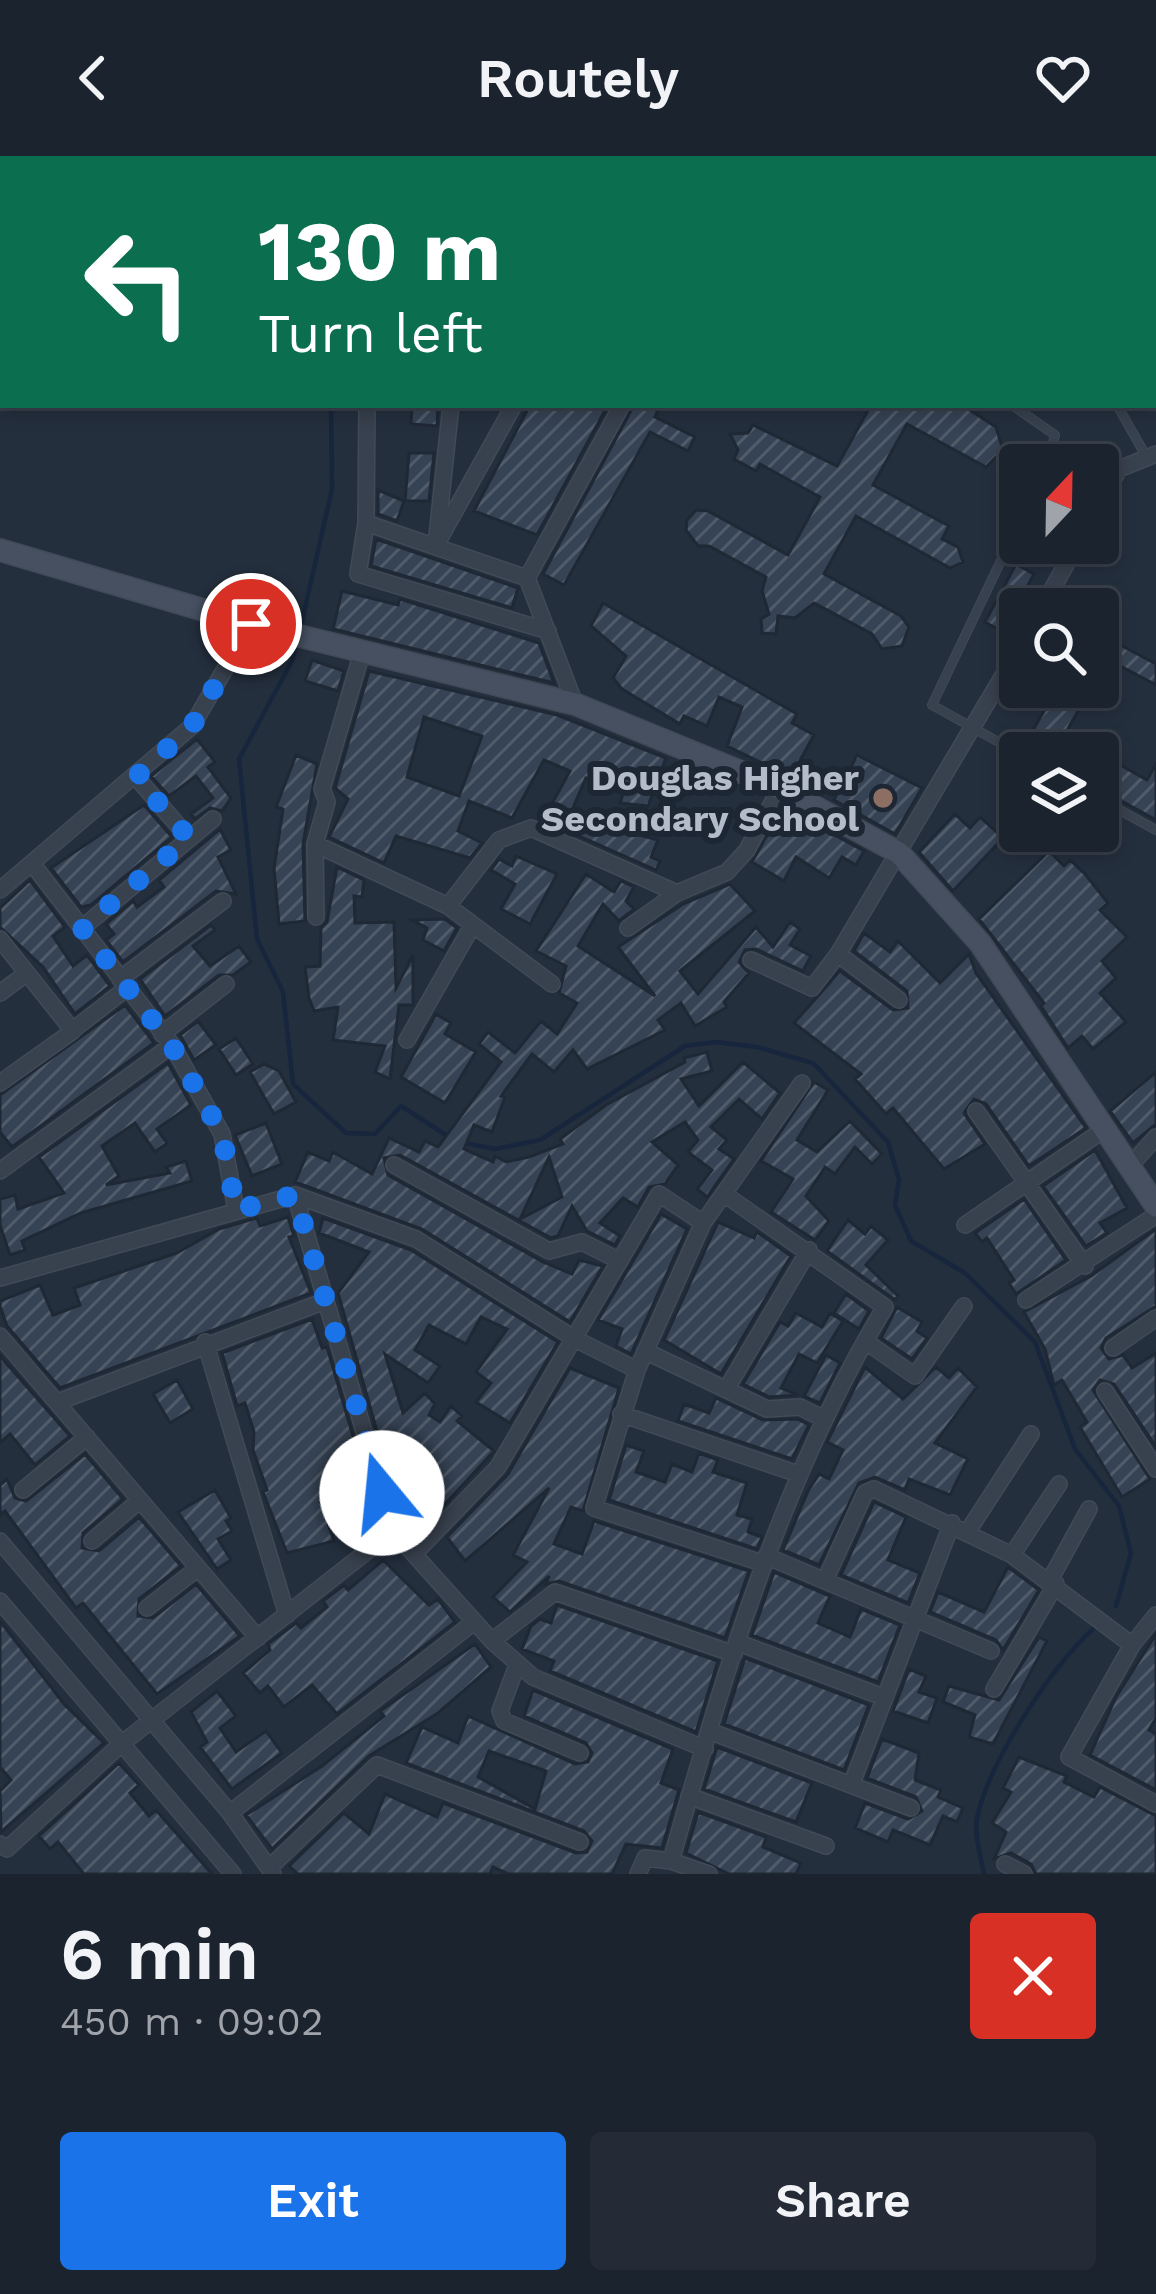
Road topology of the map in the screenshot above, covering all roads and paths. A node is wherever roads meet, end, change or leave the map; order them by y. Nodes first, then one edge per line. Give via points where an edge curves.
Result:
1 (367, 408) edge
2 (451, 408) edge
3 (512, 408) edge
4 (620, 408) edge
5 (1016, 408) edge
6 (1119, 408) edge
7 (1053, 444) edge
8 (1152, 455) edge
9 (1119, 469) edge
10 (366, 523) junction
11 (436, 545) junction
12 (0, 550) edge
13 (999, 564) edge
14 (527, 578) junction
15 (251, 624) junction
16 (548, 631) junction
17 (363, 649) junction
18 (999, 685) edge
19 (575, 704) junction
20 (975, 728) junction
21 (999, 742) edge
22 (136, 777) junction
23 (780, 788) junction
24 (1119, 810) edge
25 (213, 819) dead end
26 (1156, 830) edge
27 (189, 838) junction
28 (315, 844) junction
29 (898, 854) junction
30 (34, 866) junction
31 (0, 890) edge
32 (677, 893) junction
33 (223, 901) dead end
34 (448, 906) junction
35 (316, 917) dead end
36 (82, 928) junction
37 (471, 928) junction
38 (628, 928) dead end
39 (0, 939) edge
40 (838, 954) junction
41 (751, 960) dead end
42 (27, 973) junction
43 (552, 983) dead end
44 (124, 984) junction
45 (226, 984) dead end
46 (0, 993) edge
47 (899, 1000) dead end
48 (73, 1030) junction
49 (167, 1040) junction
50 (407, 1040) dead end
51 (0, 1083) edge
52 (802, 1083) dead end
53 (976, 1111) dead end
54 (1102, 1131) junction
55 (1156, 1136) edge
56 (394, 1165) dead end
57 (1130, 1166) junction
58 (0, 1172) edge
59 (1024, 1183) junction
60 (295, 1195) junction
61 (728, 1196) junction
62 (1156, 1206) edge
63 (236, 1210) junction
64 (1156, 1215) edge
65 (703, 1222) junction
66 (965, 1225) dead end
67 (809, 1250) junction
68 (620, 1261) junction
69 (1084, 1266) junction
70 (0, 1278) edge
71 (1026, 1300) dead end
72 (325, 1301) junction
73 (964, 1306) dead end
74 (1156, 1318) edge
75 (0, 1336) edge
76 (575, 1339) junction
77 (865, 1341) junction
78 (205, 1342) junction
79 (1113, 1348) dead end
80 (645, 1352) junction
81 (637, 1370) junction
82 (727, 1388) junction
83 (1105, 1391) dead end
84 (58, 1402) junction
85 (621, 1414) junction
86 (822, 1418) junction
87 (1030, 1433) dead end
88 (88, 1437) junction
89 (1156, 1469) edge
90 (799, 1474) junction
91 (1059, 1484) dead end
92 (23, 1490) dead end
93 (140, 1499) junction
94 (1089, 1509) dead end
95 (952, 1523) junction
96 (393, 1531) junction
97 (968, 1532) junction
98 (0, 1541) edge
99 (92, 1541) dead end
100 (416, 1552) junction
101 (1012, 1555) junction
102 (765, 1560) junction
103 (199, 1568) junction
104 (826, 1578) junction
105 (1053, 1582) junction
106 (0, 1601) edge
107 (147, 1608) dead end
108 (287, 1615) junction
109 (1156, 1615) edge
110 (916, 1616) junction
111 (475, 1622) junction
112 (258, 1638) junction
113 (492, 1641) junction
114 (1132, 1645) junction
115 (736, 1649) junction
116 (991, 1652) dead end
117 (517, 1665) junction
118 (994, 1690) dead end
119 (883, 1697) junction
120 (153, 1723) junction
121 (712, 1732) junction
122 (120, 1745) junction
123 (705, 1749) junction
124 (580, 1753) dead end
125 (852, 1783) junction
126 (689, 1796) junction
127 (1156, 1804) edge
128 (910, 1808) dead end
129 (230, 1813) junction
130 (580, 1842) dead end
131 (0, 1844) edge
132 (826, 1846) dead end
133 (671, 1861) junction
134 (1005, 1864) dead end
135 (271, 1871) edge
136 (233, 1874) edge
137 (638, 1874) edge
138 (710, 1874) edge
139 (1024, 1874) edge

1 - 10 street
2 - 11 street
3 - 11 street
4 - 14 street
5 - 7 lane via 1055,435
6 - 8 lane
8 - 9 street
10 - 11 street
10 - 16 street via 361,577
11 - 14 street
12 - 15 street
13 - 20 lane via 932,705
14 - 16 street
15 - 17 street
15 - 22 street via 192,726
16 - 19 street
17 - 19 street
17 - 28 street via 322,789 327,802
18 - 20 street
19 - 23 street
20 - 21 lane
20 - 29 street
22 - 27 street
22 - 30 street
23 - 29 street
23 - 32 street via 727,872
24 - 26 lane
25 - 27 street
27 - 36 street
28 - 34 street
28 - 35 street
29 - 40 street
29 - 54 street via 980,943
30 - 31 street
30 - 36 street
32 - 34 street via 531,828 499,840
32 - 38 street
33 - 44 street
34 - 37 street
36 - 44 street
37 - 43 street
37 - 50 street
39 - 42 street
40 - 41 street via 812,988
40 - 47 street
42 - 46 street
42 - 48 street
44 - 48 street
44 - 49 street
45 - 49 street
48 - 51 street
49 - 58 street
49 - 63 street via 222,1134
52 - 61 street
53 - 59 street
54 - 57 street
54 - 59 street
55 - 57 street
56 - 68 street via 548,1251 582,1242
57 - 62 street
59 - 66 street
59 - 69 street
60 - 63 street
60 - 72 street
60 - 76 street via 416,1239
61 - 65 street
61 - 67 street
63 - 70 street
64 - 69 street
65 - 68 street via 659,1194
65 - 80 street
67 - 77 street via 885,1307
67 - 82 street
68 - 76 street
69 - 71 street
72 - 78 street
72 - 96 street
73 - 77 street via 915,1376
74 - 79 street
75 - 84 street
76 - 81 street
76 - 100 street via 498,1467
77 - 86 street
78 - 84 street
78 - 108 street
80 - 81 street
80 - 82 street
81 - 85 street
82 - 86 street via 767,1408 800,1407
83 - 89 street
84 - 88 street
85 - 90 street
85 - 102 street via 594,1508
86 - 90 street
87 - 97 street
88 - 92 street
88 - 93 street
90 - 102 street
91 - 101 street
93 - 99 street
93 - 103 street
94 - 105 street
95 - 97 street
95 - 104 street via 874,1489 865,1493
95 - 110 street
96 - 100 street
96 - 108 street
97 - 101 street
98 - 120 street
100 - 111 street
101 - 105 street
102 - 104 street
102 - 115 street
103 - 107 street
103 - 112 street
104 - 110 street
105 - 114 street
105 - 118 street
106 - 122 street
108 - 112 street
109 - 114 street
110 - 116 street
110 - 119 street
111 - 113 street
111 - 129 street
112 - 120 street
113 - 115 street via 555,1592
113 - 117 street
114 - 127 street via 1069,1757
115 - 119 street
115 - 121 street
117 - 123 street
117 - 124 street via 500,1711 504,1721
119 - 125 street
120 - 122 street
120 - 129 street
121 - 123 street
121 - 125 street
122 - 131 street via 7,1849
122 - 136 street
123 - 126 street
125 - 128 street
126 - 132 street
126 - 133 street
129 - 135 street
130 - 135 street via 377,1765
133 - 137 street via 645,1858
133 - 138 street
134 - 139 street

